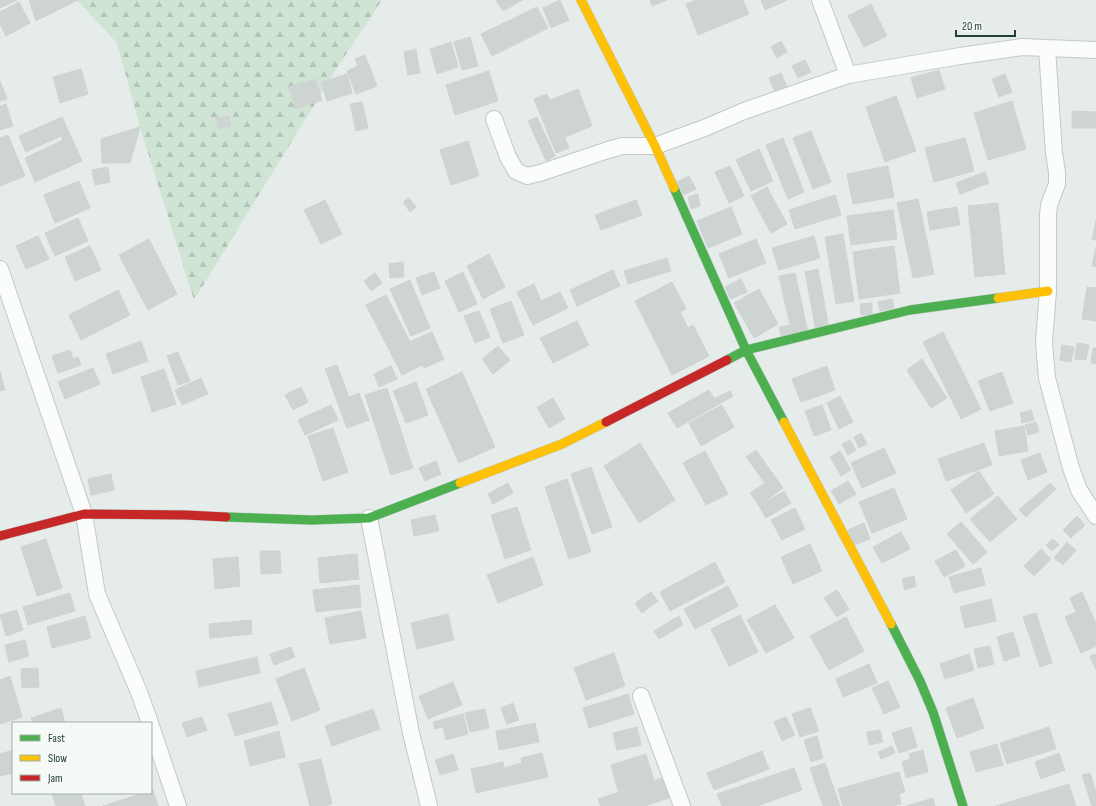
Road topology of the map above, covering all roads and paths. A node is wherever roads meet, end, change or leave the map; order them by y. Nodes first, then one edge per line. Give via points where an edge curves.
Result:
1 (581, 0) edge
2 (820, 0) edge
3 (1047, 48) junction
4 (1096, 50) edge
5 (848, 75) junction
6 (494, 119) dead end
7 (655, 146) junction
8 (0, 270) edge
9 (1048, 291) junction
10 (746, 350) junction
11 (84, 514) junction
12 (1096, 516) edge
13 (369, 518) junction
14 (0, 536) edge
15 (641, 696) dead end
16 (150, 722) edge
17 (152, 729) edge
18 (178, 806) edge
19 (429, 806) edge
20 (682, 806) edge
21 (963, 806) edge

1 - 7 street
2 - 5 street
3 - 4 street
3 - 5 street via 1022,47
3 - 9 street via 1057,172 1057,184 1048,215
5 - 7 street via 744,111
6 - 7 street via 516,171 527,176 622,146
7 - 10 street
8 - 11 street
9 - 10 street via 910,310
9 - 12 street via 1044,342 1047,378 1071,468 1079,490
10 - 13 street via 562,444
10 - 21 street via 920,681 933,712
11 - 13 street via 310,520
11 - 14 street
11 - 16 street via 97,594
13 - 19 street via 411,733
15 - 20 street
17 - 18 street

